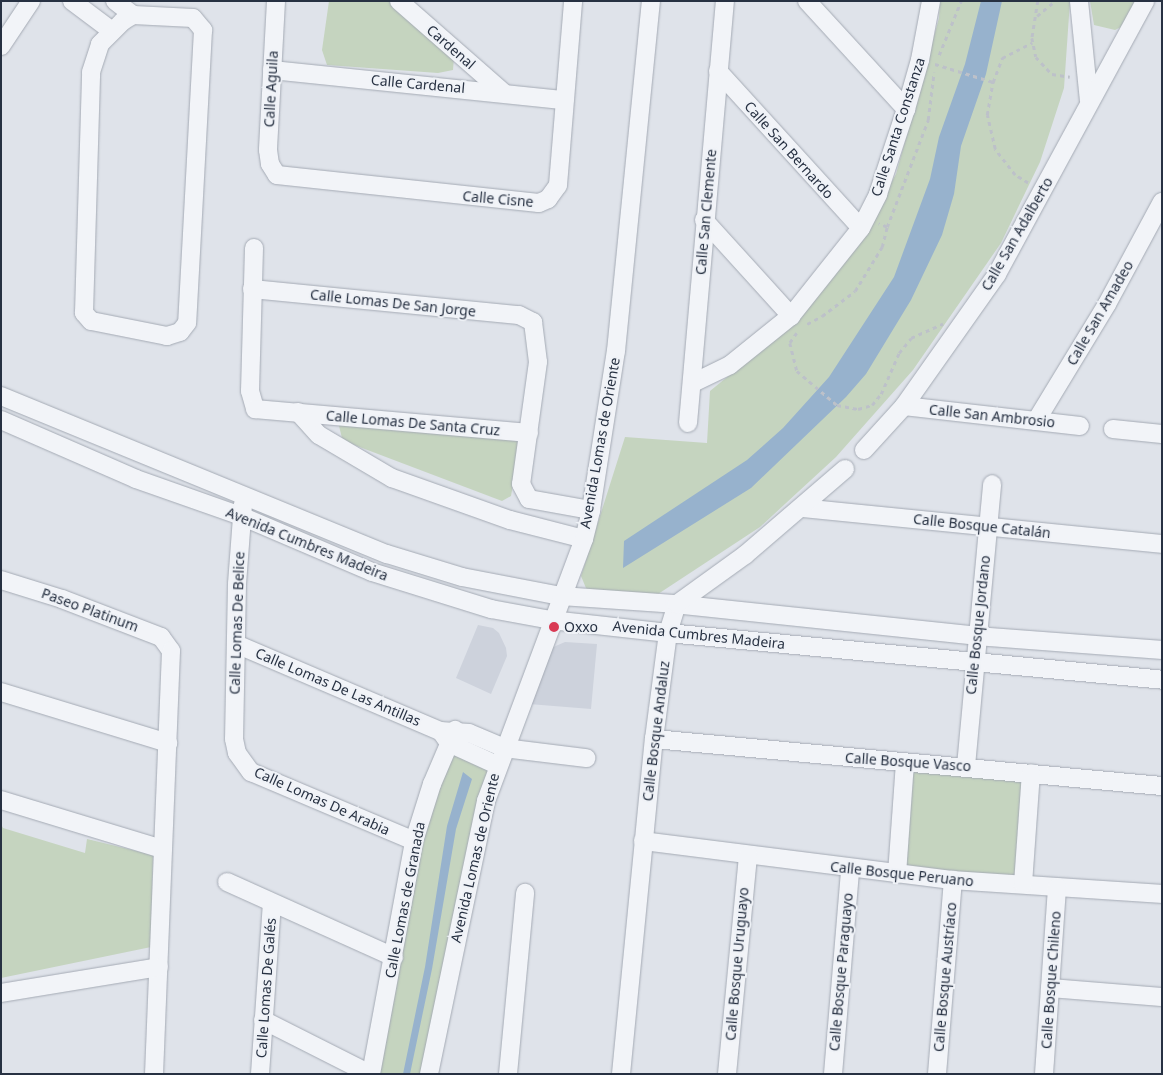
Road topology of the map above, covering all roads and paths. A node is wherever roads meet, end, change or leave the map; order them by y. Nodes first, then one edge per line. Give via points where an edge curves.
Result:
1 (31, 1) edge
2 (72, 1) edge
3 (115, 1) edge
4 (276, 1) edge
5 (399, 1) edge
6 (651, 1) edge
7 (725, 1) edge
8 (807, 1) edge
9 (931, 1) edge
10 (961, 1) edge
11 (1038, 1) edge
12 (1055, 1) edge
13 (1079, 1) edge
14 (1145, 1) edge
15 (572, 2) edge
16 (133, 15) junction
17 (1036, 17) junction
18 (112, 31) junction
19 (1032, 43) junction
20 (1, 46) edge
21 (935, 64) junction
22 (272, 70) junction
23 (718, 71) junction
24 (1086, 78) junction
25 (993, 82) junction
26 (503, 92) junction
27 (564, 100) junction
28 (1089, 101) junction
29 (906, 110) junction
30 (277, 175) joint
31 (1042, 191) junction
32 (1162, 202) edge
33 (704, 220) junction
34 (864, 222) junction
35 (887, 228) junction
36 (254, 248) dead end
37 (252, 289) junction
38 (791, 316) junction
39 (967, 316) junction
40 (692, 383) junction
41 (1, 396) edge
42 (904, 406) junction
43 (298, 412) junction
44 (1, 420) edge
45 (1036, 421) junction
46 (688, 423) dead end
47 (1080, 426) dead end
48 (1113, 429) dead end
49 (1161, 432) edge
50 (529, 433) junction
51 (864, 450) dead end
52 (845, 469) dead end
53 (992, 484) dead end
54 (244, 494) junction
55 (802, 508) junction
56 (591, 510) junction
57 (241, 516) junction
58 (988, 527) junction
59 (584, 539) junction
60 (1162, 544) edge
61 (1, 580) edge
62 (561, 596) junction
63 (677, 604) junction
64 (551, 620) junction
65 (668, 633) junction
66 (976, 636) junction
67 (236, 644) junction
68 (1162, 650) edge
69 (974, 663) junction
70 (1162, 680) edge
71 (1, 692) edge
72 (448, 735) junction
73 (654, 739) junction
74 (168, 743) junction
75 (504, 748) junction
76 (237, 753) joint
77 (586, 758) dead end
78 (905, 763) junction
79 (497, 765) junction
80 (966, 766) junction
81 (1031, 772) junction
82 (1162, 786) edge
83 (1, 800) edge
84 (414, 841) junction
85 (643, 842) junction
86 (162, 849) junction
87 (748, 855) junction
88 (850, 870) junction
89 (897, 874) junction
90 (953, 880) junction
91 (226, 882) dead end
92 (1023, 884) junction
93 (1057, 886) junction
94 (525, 893) dead end
95 (1162, 894) edge
96 (272, 903) junction
97 (394, 957) junction
98 (159, 966) junction
99 (1050, 988) junction
100 (1, 993) edge
101 (1162, 997) edge
102 (263, 1020) junction
103 (149, 1073) edge
104 (260, 1074) edge
105 (370, 1074) edge
106 (429, 1074) edge
107 (508, 1074) edge
108 (621, 1074) edge
109 (726, 1074) edge
110 (833, 1074) edge
111 (937, 1074) edge
112 (1044, 1074) edge

1 - 20 street
2 - 18 street
3 - 16 street
4 - 22 street, Calle Aguila
5 - 26 street, Cardenal
6 - 56 street, Avenida Lomas de Oriente via 616,351
7 - 23 street, Calle San Clemente
8 - 29 street
9 - 29 street, Calle Santa Constanza
10 - 21 path
11 - 17 path
12 - 17 path
13 - 24 street
14 - 28 street, Calle San Adalberto
15 - 27 street, Calle Cisne
16 - 18 street
16 - 18 street via 193,18 203,30 187,323 180,332 167,336 91,321 84,313 91,72 100,44
17 - 19 path
19 - 24 path via 1036,57 1052,74
19 - 25 path via 1002,58
21 - 25 path
21 - 35 path via 928,120
22 - 26 street, Calle Cardenal
22 - 30 street, Calle Aguila via 268,150 270,164
23 - 33 street, Calle San Clemente
23 - 34 street, Calle San Bernardo
24 - 28 street
25 - 31 path via 987,115 995,149 1015,176
26 - 27 street, Calle Cardenal
27 - 30 street, Calle Cisne via 558,185 548,199 538,203
28 - 31 street, Calle San Adalberto
29 - 34 street, Calle Santa Constanza
31 - 39 street, Calle San Adalberto via 1001,266
32 - 45 street, Calle San Amadeo via 1107,304
33 - 38 street
33 - 40 street, Calle San Clemente
34 - 35 path
34 - 38 street, Calle Santa Constanza
35 - 39 path via 878,258 855,291 801,328 790,342 797,371 837,405 866,408 881,394 899,353 911,338 932,327
36 - 37 street
37 - 43 street, Calle Lomas De Santa Cruz via 250,390 255,409
37 - 50 street, Calle Lomas De San Jorge via 519,316 533,322 538,362
38 - 40 street, Calle Santa Constanza via 730,365
39 - 42 street, Calle San Adalberto
40 - 46 street, Calle San Clemente
41 - 54 street, Avenida Cumbres Madeira
42 - 45 street, Calle San Ambrosio
42 - 51 street, Calle San Adalberto
43 - 50 street, Calle Lomas De Santa Cruz
43 - 59 street, Calle Lomas De Santa Cruz via 319,435 392,478 510,520
44 - 57 street, Avenida Cumbres Madeira via 136,479
45 - 47 street, Calle San Ambrosio
48 - 49 street
50 - 56 street via 521,484 529,499
52 - 55 street
53 - 58 street, Calle Bosque Jordano
54 - 57 street, Calle Lomas De Belice
54 - 62 street, Avenida Cumbres Madeira via 396,557 462,577
55 - 58 street, Calle Bosque Catalán
55 - 63 street via 745,555
56 - 59 street, Avenida Lomas de Oriente
57 - 64 street, Avenida Cumbres Madeira via 372,572 435,594 490,610
57 - 67 street, Calle Lomas De Belice
58 - 60 street, Calle Bosque Catalán
58 - 66 street, Calle Bosque Jordano
59 - 62 street, Avenida Lomas de Oriente
61 - 74 street, Paseo Platinum via 161,637 171,651
62 - 63 street, Avenida Cumbres Madeira
62 - 64 street, Avenida Lomas de Oriente
63 - 65 street, Calle Bosque Andaluz
63 - 66 street, Avenida Cumbres Madeira
64 - 65 street, Avenida Cumbres Madeira
64 - 75 street, Avenida Lomas de Oriente
65 - 69 street, Avenida Cumbres Madeira
65 - 73 street, Calle Bosque Andaluz
66 - 68 street, Avenida Cumbres Madeira
66 - 69 street, Calle Bosque Jordano
67 - 72 street, Calle Lomas De Las Antillas
67 - 76 street, Calle Lomas De Belice
69 - 70 street, Avenida Cumbres Madeira
69 - 80 street, Calle Bosque Jordano
71 - 74 street
72 - 75 street, Calle Lomas De Las Antillas
72 - 79 street, Calle Lomas De Las Antillas
72 - 84 street, Calle Lomas de Granada
73 - 78 street, Calle Bosque Vasco
73 - 85 street, Calle Bosque Andaluz
74 - 86 street
75 - 77 street, Calle Lomas De Las Antillas
75 - 79 street, Avenida Lomas de Oriente
76 - 84 street, Calle Lomas De Arabia via 252,772
78 - 80 street, Calle Bosque Vasco
78 - 89 street
79 - 106 street, Avenida Lomas de Oriente via 486,801
80 - 81 street, Calle Bosque Vasco
81 - 82 street, Calle Bosque Vasco
81 - 92 street
83 - 86 street
84 - 97 street, Calle Lomas de Granada
85 - 87 street, Calle Bosque Peruano
85 - 108 street, Calle Bosque Andaluz
86 - 98 street
87 - 88 street, Calle Bosque Peruano
87 - 109 street, Calle Bosque Uruguayo
88 - 89 street, Calle Bosque Peruano
88 - 110 street, Calle Bosque Paraguayo
89 - 90 street, Calle Bosque Peruano
90 - 92 street, Calle Bosque Peruano
90 - 111 street, Calle Bosque Austríaco
91 - 96 street
92 - 93 street, Calle Bosque Peruano
93 - 95 street, Calle Bosque Peruano
93 - 99 street, Calle Bosque Chileno
94 - 107 street
96 - 97 street
96 - 102 street, Calle Lomas De Galés
97 - 105 street, Calle Lomas de Granada
98 - 100 street
98 - 103 street
99 - 101 street
99 - 112 street, Calle Bosque Chileno
102 - 104 street, Calle Lomas De Galés
102 - 105 street

